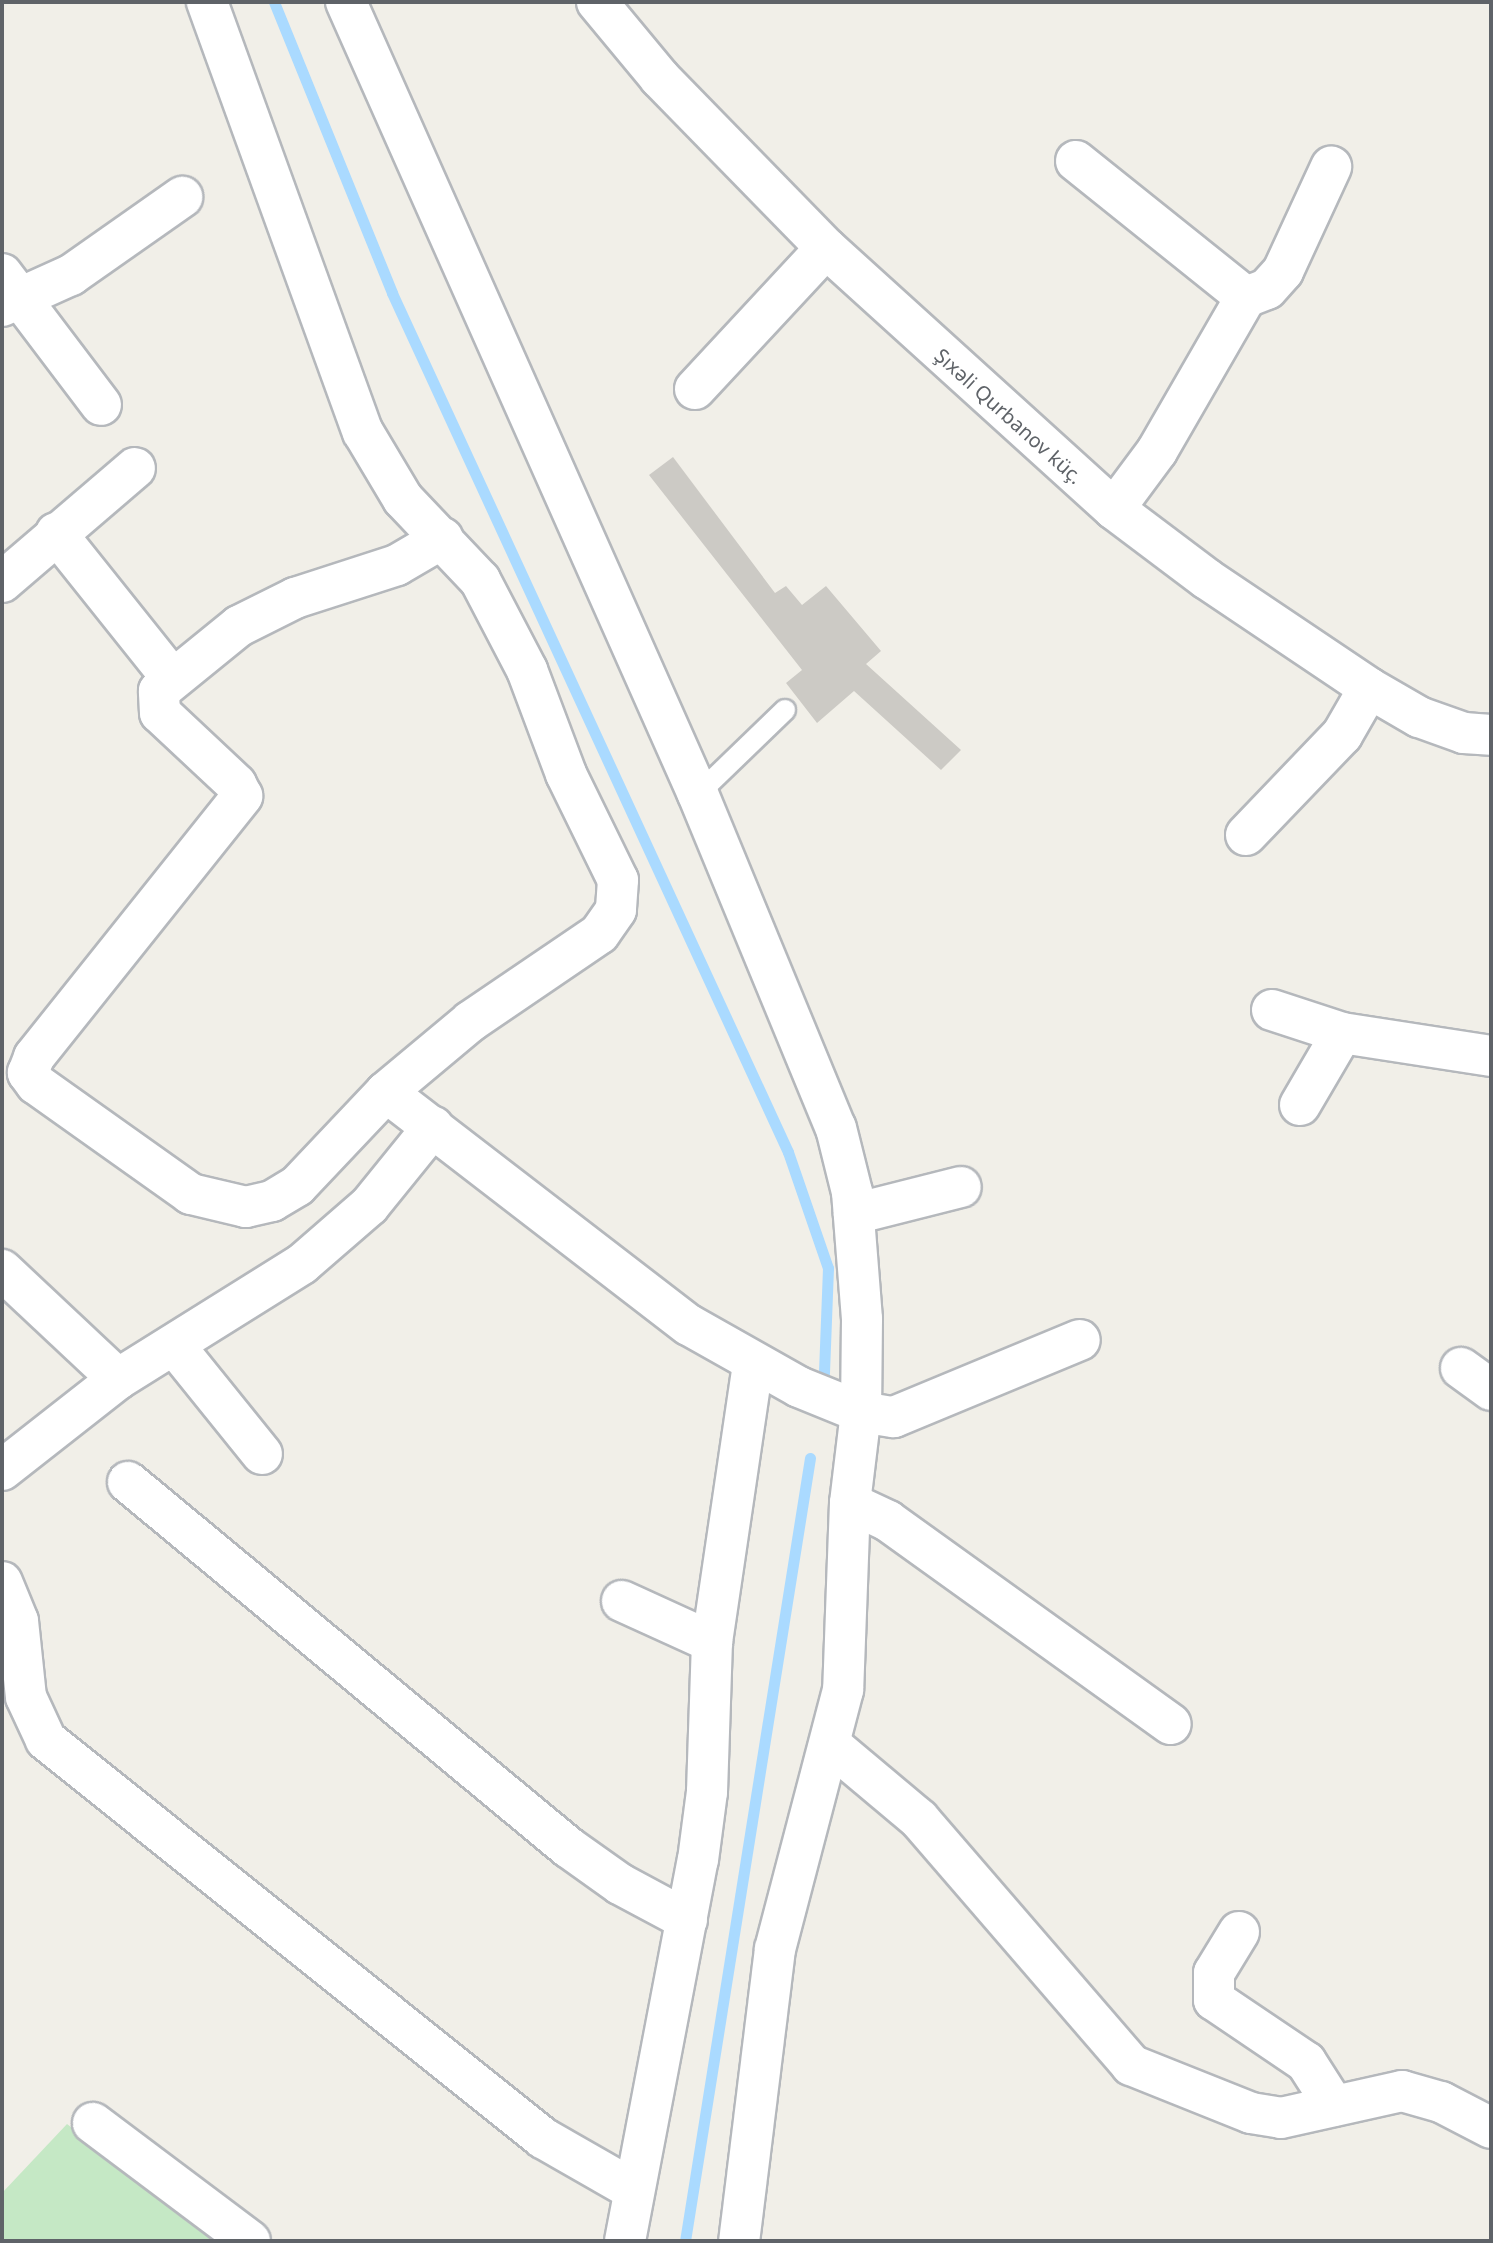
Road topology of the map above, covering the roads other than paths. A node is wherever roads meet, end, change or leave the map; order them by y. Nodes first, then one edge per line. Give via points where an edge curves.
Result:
1 (207, 2) edge
2 (346, 2) edge
3 (597, 2) edge
4 (1076, 161) dead end
5 (1331, 167) dead end
6 (182, 197) dead end
7 (826, 248) junction
8 (7, 293) edge
9 (1246, 297) junction
10 (695, 389) dead end
11 (101, 405) dead end
12 (135, 468) dead end
13 (1114, 509) junction
14 (56, 533) junction
15 (443, 538) junction
16 (2, 582) edge
17 (171, 677) junction
18 (1369, 688) junction
19 (785, 710) dead end
20 (1491, 735) edge
21 (698, 794) junction
22 (1246, 835) dead end
23 (1272, 1010) dead end
24 (1342, 1033) junction
25 (1491, 1056) edge
26 (386, 1092) junction
27 (1300, 1105) dead end
28 (433, 1127) junction
29 (961, 1187) dead end
30 (854, 1214) junction
31 (2, 1270) edge
32 (1080, 1340) dead end
33 (174, 1345) junction
34 (753, 1363) junction
35 (118, 1379) junction
36 (861, 1412) junction
37 (262, 1454) dead end
38 (2, 1470) edge
39 (128, 1482) dead end
40 (850, 1503) junction
41 (2, 1582) edge
42 (622, 1601) dead end
43 (712, 1642) junction
44 (1171, 1724) dead end
45 (832, 1746) junction
46 (687, 1920) junction
47 (1239, 1932) dead end
48 (1334, 2106) junction
49 (93, 2123) dead end
50 (1491, 2128) edge
51 (632, 2189) junction
52 (250, 2241) edge
53 (625, 2241) edge
54 (739, 2241) edge

1 - 15 street via 363,432 403,499
2 - 21 street
3 - 7 street, Şıxəli Qurbanov küç. via 660,78
4 - 9 street
5 - 9 street via 1283,271 1267,289
6 - 8 street via 71,275
7 - 10 street
7 - 13 street, Şıxəli Qurbanov küç.
8 - 11 street
9 - 13 street via 1157,451
12 - 14 street
13 - 18 street, Şıxəli Qurbanov küç.
14 - 16 street
14 - 17 street
15 - 17 street via 397,565 295,598 253,619
15 - 26 street via 480,580 527,670 566,774 618,880 616,910 599,934 471,1021
17 - 26 street via 159,691 160,713 236,784 242,796 34,1057 28,1073 36,1084 191,1194 246,1207 272,1201 297,1186
18 - 20 street, Şıxəli Qurbanov küç. via 1419,717 1464,733
18 - 22 street via 1342,735
19 - 21 lane
21 - 30 street via 836,1128
23 - 24 street
24 - 25 street
24 - 27 street
26 - 28 street
28 - 33 street via 342,1232 249,1300
28 - 34 street via 689,1325
29 - 30 street
30 - 36 street via 862,1319
31 - 35 street
32 - 36 street via 894,1417
33 - 35 street
33 - 37 street
34 - 36 street
34 - 43 street
35 - 38 street
36 - 40 street
39 - 46 street via 568,1847
40 - 44 street via 888,1521
40 - 45 street via 843,1690
41 - 51 street via 18,1621 26,1697 46,1740 543,2138
42 - 43 street
43 - 46 street via 707,1792
45 - 48 street via 919,1819 1131,2065 1251,2113 1281,2118
45 - 54 street via 775,1949
46 - 51 street
47 - 48 street via 1214,1973 1214,2000 1306,2062
48 - 50 street via 1402,2091 1441,2102
49 - 52 street
51 - 53 street

